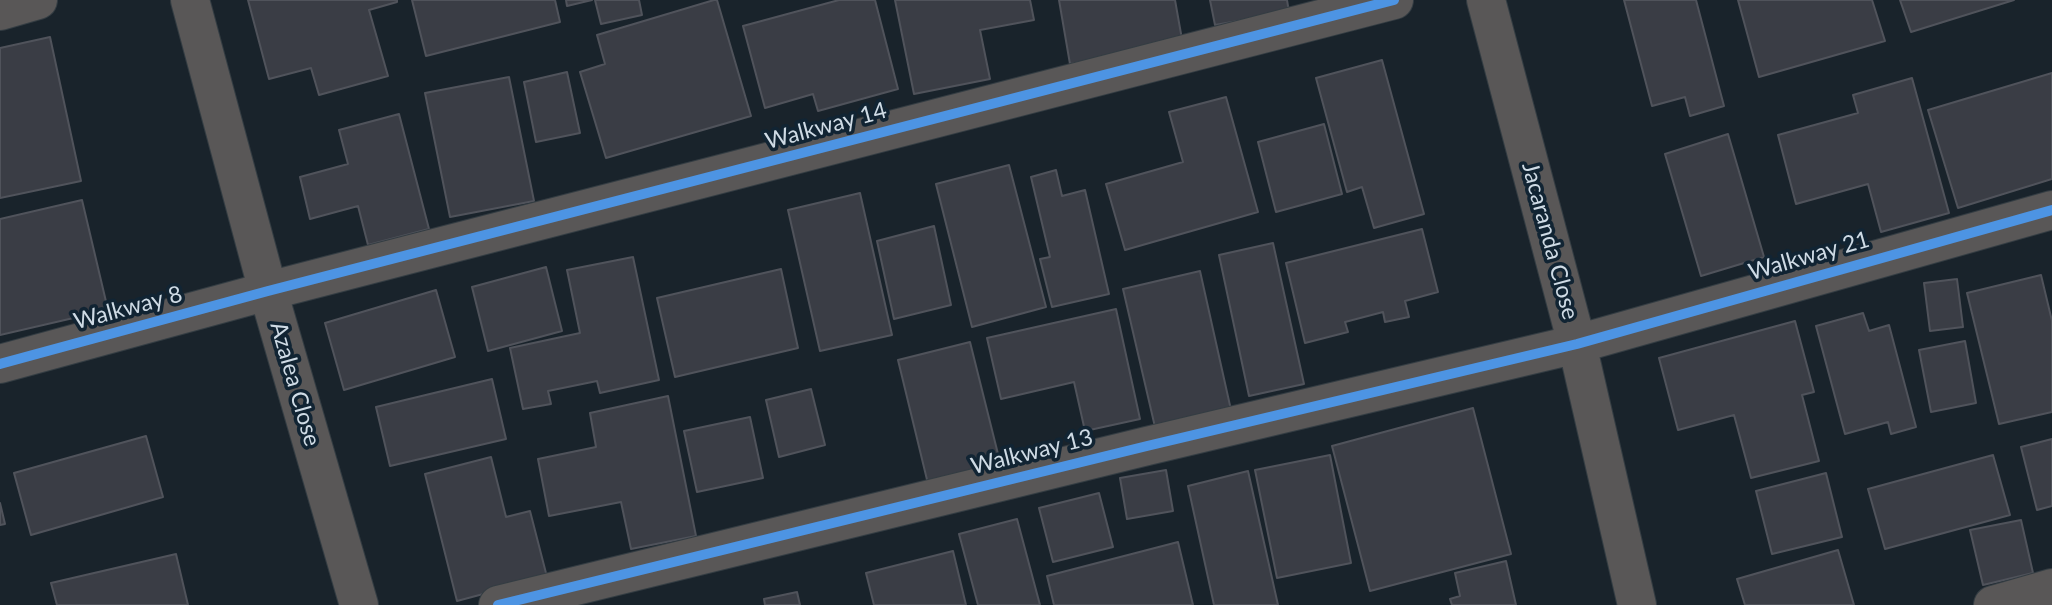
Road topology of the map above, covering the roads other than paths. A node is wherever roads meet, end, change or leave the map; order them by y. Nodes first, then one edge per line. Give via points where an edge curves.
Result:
1 (38, 0) edge
2 (190, 0) edge
3 (1394, 0) edge
4 (1486, 0) edge
5 (0, 10) edge
6 (2052, 210) edge
7 (268, 291) junction
8 (1577, 344) junction
9 (0, 365) edge
10 (2052, 588) edge
11 (359, 605) edge
12 (498, 605) edge
13 (1637, 605) edge
14 (1993, 605) edge

1 - 5 street
2 - 7 street, Azalea Close
3 - 7 street, Walkway 14
4 - 8 street, Jacaranda Close
6 - 8 street, Walkway 21
7 - 9 street, Walkway 8
7 - 11 street, Azalea Close
8 - 12 street, Walkway 13
8 - 13 street, Jacaranda Close
10 - 14 street

